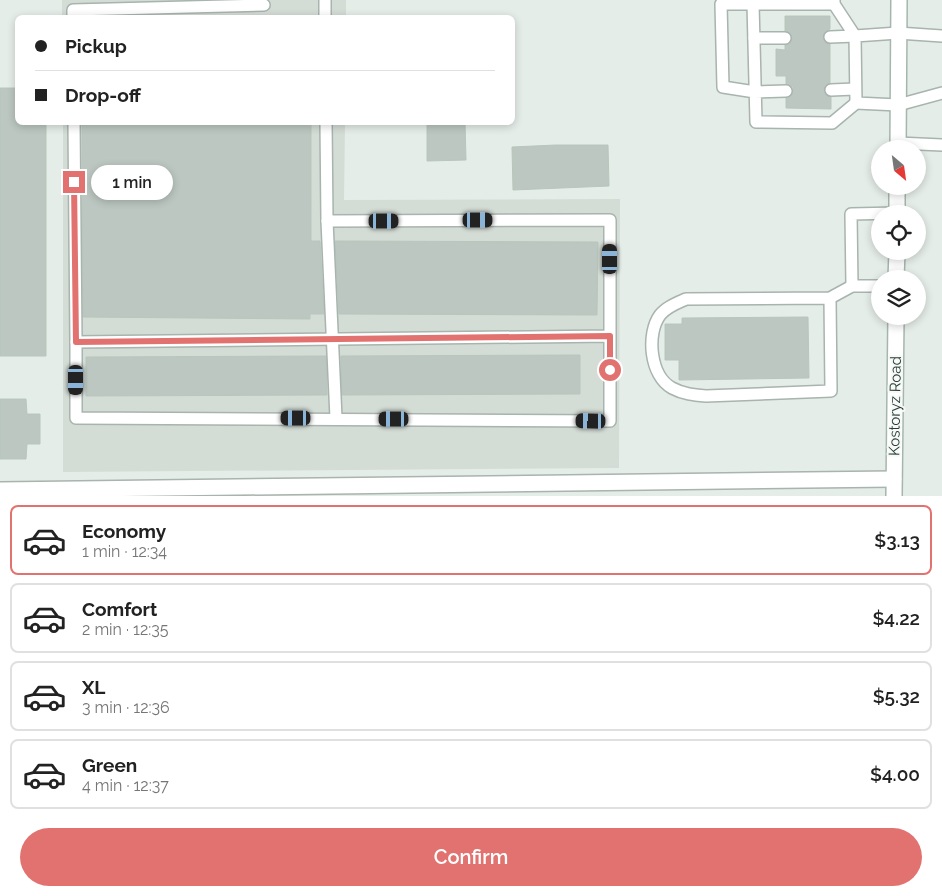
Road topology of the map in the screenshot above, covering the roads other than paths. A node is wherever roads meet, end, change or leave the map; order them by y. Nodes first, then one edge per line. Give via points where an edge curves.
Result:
1 (325, 0) edge
2 (899, 0) edge
3 (753, 2) edge
4 (834, 2) edge
5 (264, 5) dead end
6 (73, 15) edge
7 (325, 15) edge
8 (898, 33) junction
9 (830, 36) dead end
10 (855, 36) junction
11 (942, 36) edge
12 (754, 38) junction
13 (785, 38) dead end
14 (855, 89) junction
15 (830, 90) dead end
16 (786, 91) dead end
17 (755, 92) junction
18 (942, 93) edge
19 (856, 103) junction
20 (898, 105) junction
21 (74, 125) edge
22 (326, 125) edge
23 (898, 140) edge
24 (926, 145) edge
25 (942, 145) edge
26 (871, 214) edge
27 (327, 221) junction
28 (852, 286) junction
29 (871, 286) edge
30 (830, 298) junction
31 (896, 325) edge
32 (610, 336) junction
33 (331, 340) junction
34 (76, 342) junction
35 (336, 418) junction
36 (894, 479) junction
37 (0, 490) edge
38 (246, 491) edge
39 (323, 491) edge
40 (894, 496) edge

1 - 7 lane
2 - 8 street
3 - 4 lane
3 - 12 lane
3 - 17 lane via 721,4 723,87
4 - 10 lane
5 - 6 lane via 73,10
8 - 10 lane
8 - 11 lane
8 - 20 street
9 - 10 lane
10 - 14 lane
12 - 13 lane
12 - 17 lane
14 - 15 lane
14 - 19 lane
16 - 17 lane
17 - 19 lane via 756,122 832,123
18 - 20 lane
19 - 20 lane
20 - 23 street
21 - 34 lane
22 - 27 lane
24 - 25 lane
26 - 28 lane via 851,214
27 - 32 lane via 610,220
27 - 33 lane
28 - 29 lane
28 - 30 lane
30 - 30 lane via 686,299 660,315 653,338 655,366 670,388 686,394 831,391
31 - 36 street, Kostoryz Road
32 - 33 lane
32 - 35 lane via 610,421
33 - 34 lane
33 - 35 lane
34 - 35 lane via 76,418
36 - 39 street
36 - 40 street, Kostoryz Road
37 - 38 street
38 - 39 street

